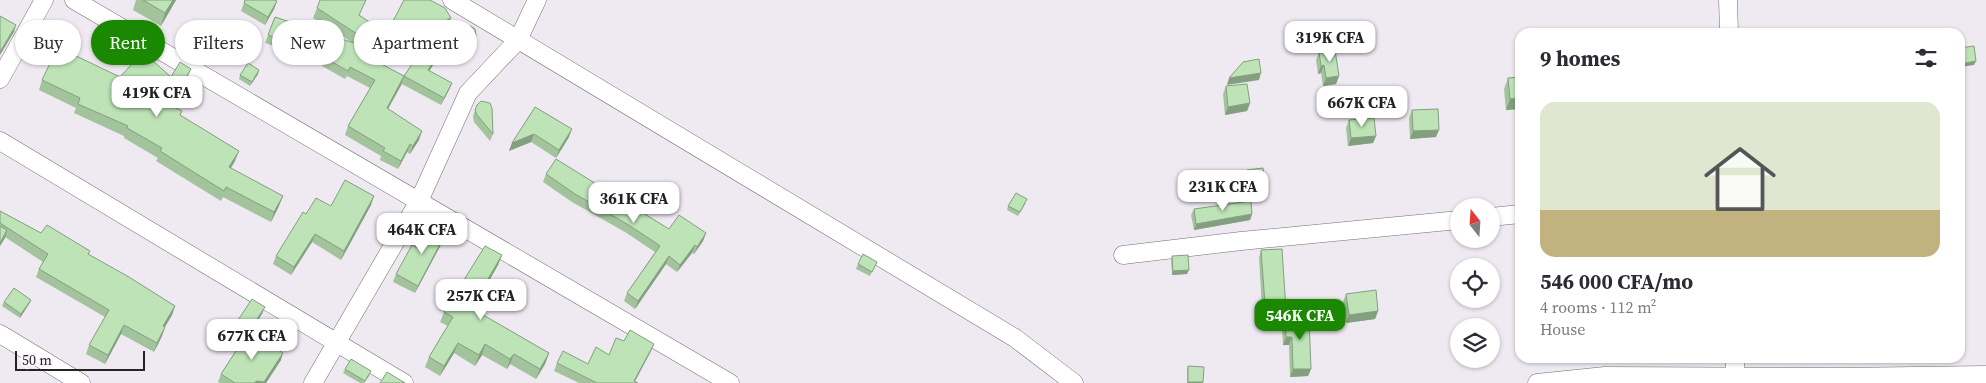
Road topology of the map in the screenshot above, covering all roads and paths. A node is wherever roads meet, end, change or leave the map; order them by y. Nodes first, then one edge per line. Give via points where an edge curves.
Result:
1 (44, 0) edge
2 (74, 0) edge
3 (452, 0) edge
4 (537, 0) edge
5 (1728, 0) edge
6 (1728, 28) edge
7 (518, 40) junction
8 (0, 79) edge
9 (0, 141) edge
10 (419, 201) junction
11 (1515, 215) edge
12 (1500, 216) edge
13 (1450, 221) edge
14 (1123, 255) dead end
15 (0, 334) edge
16 (338, 342) junction
17 (1735, 363) edge
18 (1986, 375) edge
19 (1735, 376) junction
20 (1664, 380) edge
21 (1842, 380) edge
22 (81, 383) edge
23 (313, 383) edge
24 (404, 383) edge
25 (730, 383) edge
26 (1074, 383) edge
27 (1537, 383) edge

1 - 8 street
2 - 10 street
3 - 7 street
4 - 7 street
5 - 6 street
7 - 10 street via 468,93
7 - 26 street via 1015,338
9 - 16 street
10 - 16 street
10 - 25 street
11 - 12 street
13 - 14 street
15 - 22 street
16 - 23 street
16 - 24 street
17 - 19 street
18 - 21 street
19 - 20 street
19 - 21 street
20 - 27 street via 1605,376

